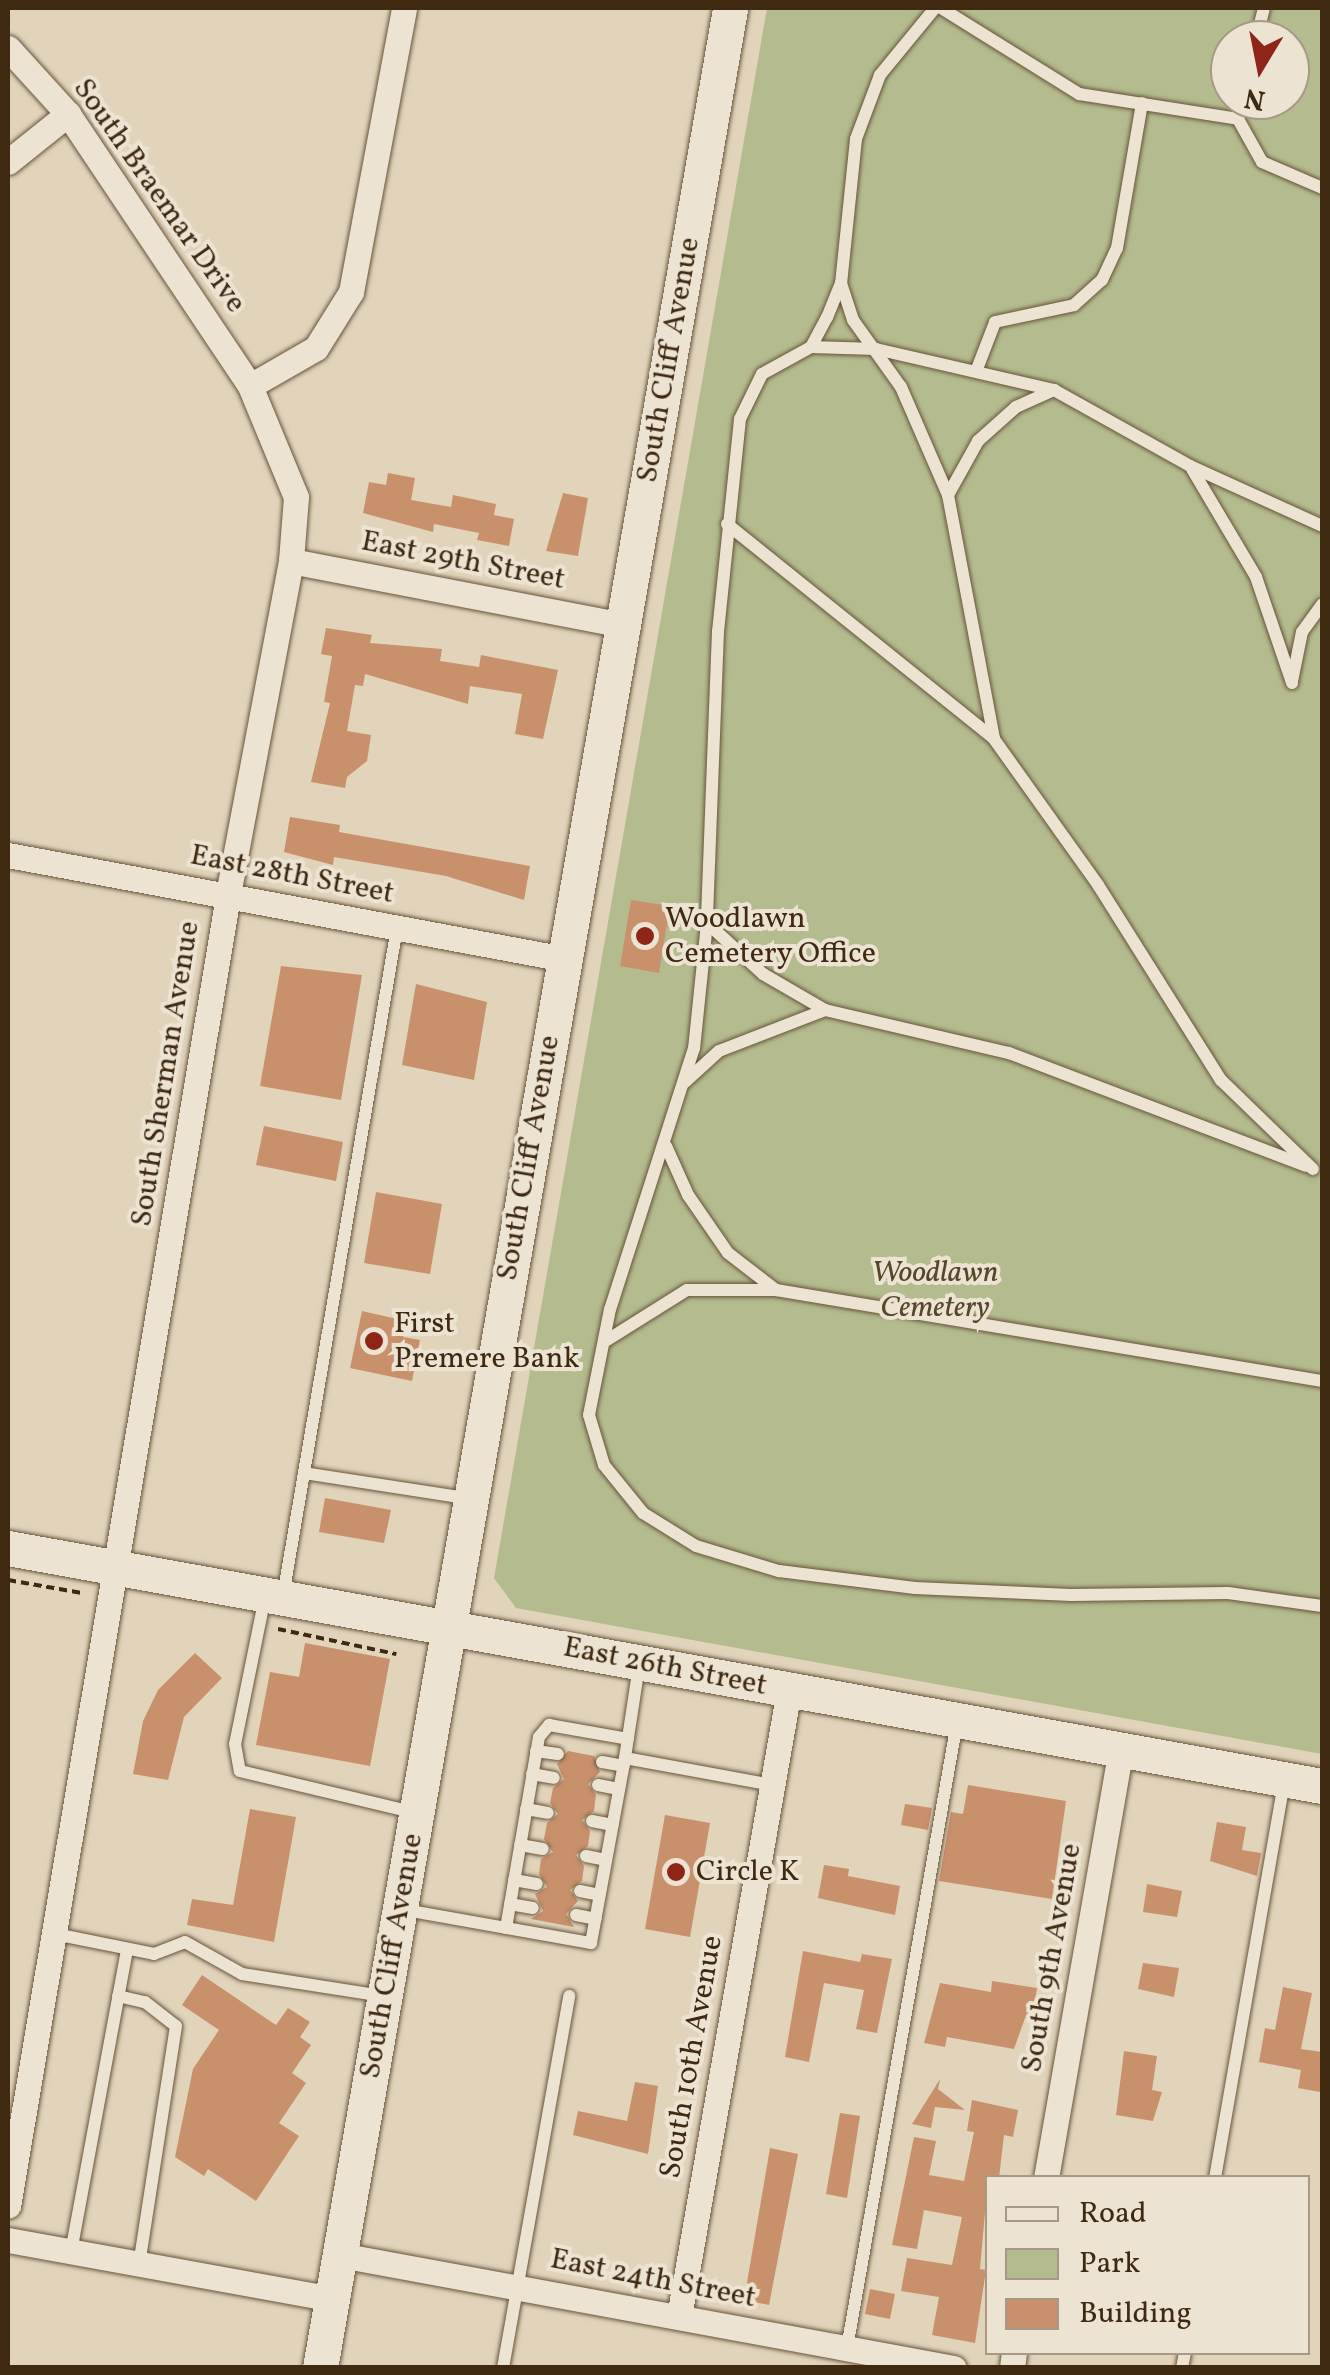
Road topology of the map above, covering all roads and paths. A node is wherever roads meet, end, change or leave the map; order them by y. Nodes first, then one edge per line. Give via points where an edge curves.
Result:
1 (404, 8) edge
2 (730, 8) edge
3 (938, 8) edge
4 (8, 48) edge
5 (1142, 103) junction
6 (68, 114) junction
7 (1210, 115) edge
8 (1238, 120) edge
9 (8, 167) edge
10 (1322, 188) edge
11 (841, 283) junction
12 (811, 347) junction
13 (876, 350) junction
14 (977, 369) junction
15 (250, 386) junction
16 (1054, 390) junction
17 (1190, 466) junction
18 (948, 495) junction
19 (727, 524) junction
20 (1322, 526) edge
21 (291, 561) junction
22 (1322, 604) edge
23 (624, 625) junction
24 (994, 739) junction
25 (8, 855) edge
26 (228, 896) junction
27 (707, 923) junction
28 (397, 928) junction
29 (565, 959) junction
30 (825, 1010) junction
31 (684, 1084) junction
32 (666, 1146) junction
33 (776, 1290) junction
34 (604, 1342) junction
35 (1322, 1381) edge
36 (304, 1473) junction
37 (469, 1498) junction
38 (8, 1548) edge
39 (8, 1580) edge
40 (115, 1583) junction
41 (270, 1606) junction
42 (1322, 1606) edge
43 (448, 1626) junction
44 (396, 1654) dead end
45 (640, 1662) junction
46 (789, 1690) junction
47 (957, 1720) junction
48 (628, 1739) junction
49 (536, 1750) junction
50 (1122, 1750) junction
51 (558, 1754) dead end
52 (602, 1762) dead end
53 (624, 1762) junction
54 (532, 1774) junction
55 (554, 1778) dead end
56 (1284, 1780) junction
57 (772, 1785) junction
58 (598, 1786) dead end
59 (1322, 1786) edge
60 (619, 1789) junction
61 (526, 1810) junction
62 (416, 1813) junction
63 (548, 1813) dead end
64 (592, 1821) dead end
65 (613, 1825) junction
66 (520, 1845) junction
67 (543, 1849) dead end
68 (586, 1856) dead end
69 (606, 1860) junction
70 (514, 1880) junction
71 (537, 1884) dead end
72 (580, 1891) dead end
73 (600, 1895) junction
74 (510, 1904) junction
75 (533, 1908) dead end
76 (400, 1910) junction
77 (576, 1916) dead end
78 (596, 1919) junction
79 (506, 1928) junction
80 (55, 1934) junction
81 (126, 1948) junction
82 (118, 1996) junction
83 (386, 1996) junction
84 (569, 1996) dead end
85 (1047, 2175) edge
86 (1217, 2175) edge
87 (8, 2206) edge
88 (8, 2240) edge
89 (72, 2252) junction
90 (340, 2256) junction
91 (138, 2264) junction
92 (516, 2286) junction
93 (332, 2299) junction
94 (679, 2317) junction
95 (847, 2348) junction
96 (320, 2368) edge
97 (502, 2368) edge
98 (954, 2368) edge

1 - 15 street via 351,292 316,348
2 - 23 main road, South Cliff Avenue
3 - 5 lane via 1079,94
3 - 11 lane via 880,74 856,139
4 - 6 street, South Braemar Drive
5 - 7 lane
5 - 14 lane via 1117,248 1102,280 1074,305 996,322
6 - 9 street
6 - 15 street, South Braemar Drive
8 - 10 lane via 1262,162
11 - 12 lane
11 - 13 lane via 853,320
12 - 13 lane
12 - 19 lane via 762,374 740,419
13 - 14 lane
13 - 18 lane via 901,388
14 - 16 lane
15 - 21 street, South Sherman Avenue via 296,497
16 - 17 lane
16 - 18 lane via 1016,407 978,441
17 - 20 lane
17 - 22 lane via 1256,576 1292,683 1302,632
18 - 24 lane
19 - 24 lane
19 - 27 lane
21 - 23 street, East 29th Street
21 - 26 street, South Sherman Avenue
23 - 29 main road, South Cliff Avenue
24 - 30 lane via 1098,886 1221,1080 1313,1169 1009,1054
25 - 26 street, East 28th Street
26 - 28 street, East 28th Street
26 - 40 street, South Sherman Avenue
27 - 30 lane via 763,974
27 - 31 lane
28 - 29 street, East 28th Street
28 - 36 lane
29 - 37 main road, South Cliff Avenue
30 - 31 lane via 774,1024 719,1051
31 - 32 lane
32 - 33 lane via 688,1195 728,1252
32 - 34 lane
33 - 34 lane via 687,1290
33 - 35 lane
34 - 42 lane via 589,1415 604,1465 642,1513 696,1546 779,1571 915,1588 1071,1596 1228,1593
36 - 37 lane
36 - 41 lane
37 - 43 main road, South Cliff Avenue
38 - 40 main road, East 26th Street
39 - 40 path
40 - 41 main road, East 26th Street
40 - 80 street, South Sherman Avenue
41 - 43 main road, East 26th Street
41 - 44 path
41 - 62 lane via 235,1744 240,1771
43 - 45 main road, East 26th Street
43 - 62 main road, South Cliff Avenue
45 - 46 main road, East 26th Street
45 - 48 lane
46 - 47 main road, East 26th Street
46 - 57 street, South 10th Avenue
47 - 50 main road, East 26th Street
47 - 95 lane
48 - 49 lane via 549,1725
48 - 53 lane
49 - 51 lane
49 - 54 lane
50 - 56 main road, East 26th Street
50 - 85 street, South 9th Avenue
52 - 53 lane
53 - 57 lane
53 - 60 lane
54 - 55 lane
54 - 61 lane
56 - 59 main road, East 26th Street
56 - 86 lane
57 - 94 street, South 10th Avenue
58 - 60 lane
60 - 65 lane
61 - 63 lane
61 - 66 lane
62 - 76 main road, South Cliff Avenue
64 - 65 lane
65 - 69 lane
66 - 67 lane
66 - 70 lane
68 - 69 lane
69 - 73 lane
70 - 71 lane
70 - 74 lane
72 - 73 lane
73 - 78 lane
74 - 75 lane
74 - 79 lane
76 - 79 lane
76 - 83 main road, South Cliff Avenue
77 - 78 lane
78 - 79 lane via 591,1943
80 - 81 lane
80 - 87 street, South Sherman Avenue
81 - 82 lane
81 - 83 lane via 154,1954 185,1942 242,1974
82 - 89 lane
82 - 91 lane via 144,2002 176,2026
83 - 90 main road, South Cliff Avenue
84 - 92 lane
88 - 89 street
89 - 91 street
90 - 92 street, East 24th Street
90 - 93 main road, South Cliff Avenue
91 - 93 street
92 - 94 street, East 24th Street
92 - 97 lane
93 - 96 main road, South Cliff Avenue
94 - 95 street, East 24th Street
95 - 98 street, East 24th Street

